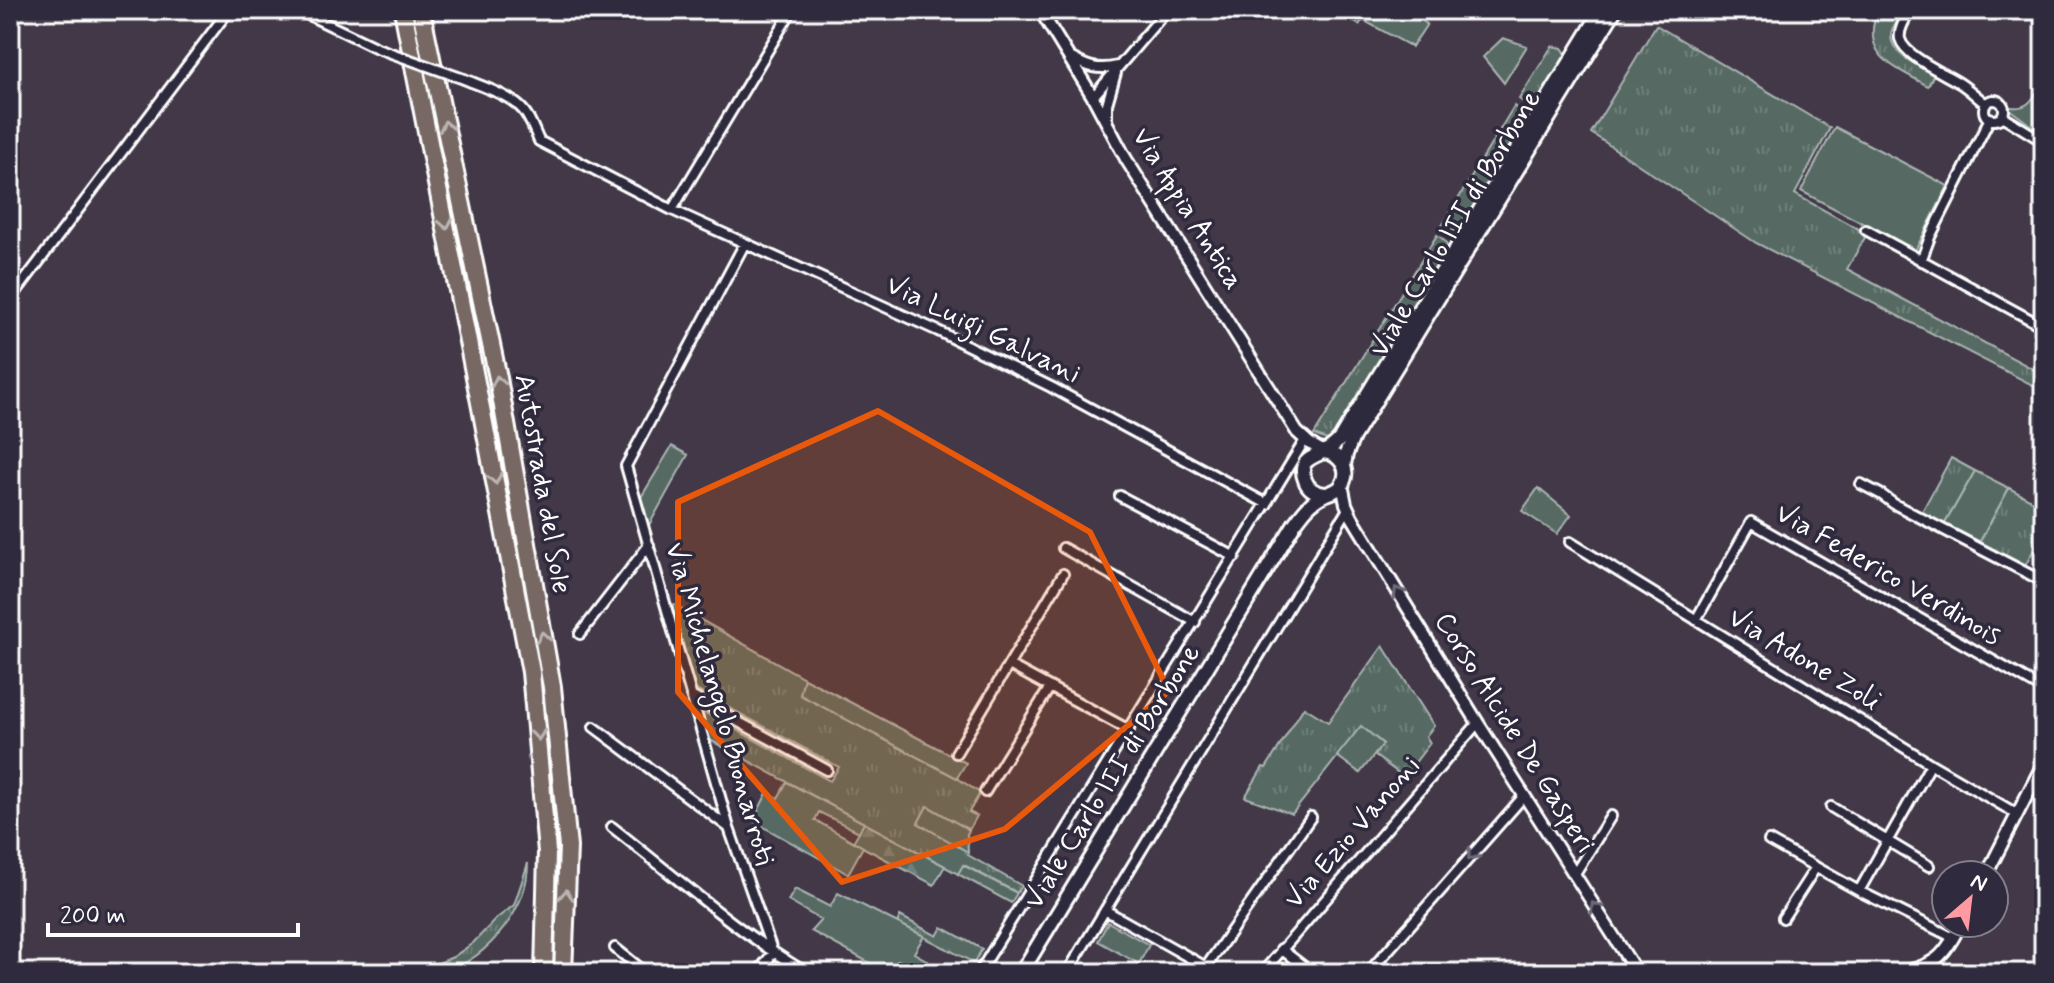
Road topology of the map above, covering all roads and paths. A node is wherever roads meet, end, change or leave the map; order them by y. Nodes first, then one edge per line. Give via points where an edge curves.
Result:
1 (229, 10) edge
2 (298, 10) edge
3 (403, 10) edge
4 (421, 10) edge
5 (792, 10) edge
6 (1040, 10) edge
7 (1167, 10) edge
8 (1602, 10) edge
9 (1615, 10) edge
10 (1911, 10) edge
11 (1069, 57) junction
12 (1118, 66) junction
13 (1093, 97) junction
14 (1986, 104) junction
15 (2002, 116) junction
16 (1990, 118) junction
17 (1107, 123) junction
18 (2044, 142) edge
19 (672, 210) junction
20 (1866, 230) dead end
21 (745, 243) junction
22 (1921, 261) junction
23 (10, 300) edge
24 (2044, 327) edge
25 (1301, 439) junction
26 (1324, 452) junction
27 (1344, 465) junction
28 (1304, 466) junction
29 (1306, 484) junction
30 (1342, 484) junction
31 (1861, 484) dead end
32 (1325, 494) junction
33 (1120, 496) dead end
34 (1267, 504) junction
35 (1349, 512) junction
36 (1295, 523) junction
37 (1570, 542) dead end
38 (649, 545) junction
39 (1063, 548) dead end
40 (1235, 557) junction
41 (1063, 574) dead end
42 (2044, 582) edge
43 (1696, 620) junction
44 (1195, 622) junction
45 (580, 634) dead end
46 (1009, 665) junction
47 (1050, 687) junction
48 (2044, 690) edge
49 (691, 696) junction
50 (1478, 723) junction
51 (594, 727) dead end
52 (1129, 730) junction
53 (956, 753) dead end
54 (2044, 762) edge
55 (1931, 764) junction
56 (827, 770) dead end
57 (985, 792) dead end
58 (1524, 796) junction
59 (1831, 807) dead end
60 (2017, 814) junction
61 (1611, 816) dead end
62 (1311, 817) dead end
63 (612, 827) dead end
64 (729, 828) junction
65 (1887, 840) junction
66 (1769, 841) dead end
67 (1994, 859) edge
68 (1929, 866) dead end
69 (1816, 867) junction
70 (1574, 875) junction
71 (1859, 891) junction
72 (1105, 910) junction
73 (1783, 918) dead end
74 (1930, 926) edge
75 (1953, 939) edge
76 (615, 948) dead end
77 (1281, 949) junction
78 (773, 953) junction
79 (1373, 971) edge
80 (544, 973) edge
81 (563, 973) edge
82 (646, 973) edge
83 (757, 973) edge
84 (807, 973) edge
85 (979, 973) edge
86 (1021, 973) edge
87 (1067, 973) edge
88 (1262, 973) edge
89 (1312, 973) edge
90 (1637, 973) edge
91 (1900, 973) edge

1 - 23 street
2 - 19 street, Via Luigi Galvani, bridge via 377,48 493,91 520,106 539,141
3 -> 80 highway, Autostrada del Sole via 531,672 547,852
81 -> 4 highway, Autostrada del Sole via 568,847 552,687 498,378
5 - 19 street
6 - 11 street, Via Appia Antica
7 - 12 street
8 - 26 main road, Viale Carlo III di Borbone via 1343,434
9 - 27 main road, Viale Carlo III di Borbone via 1353,437
10 - 14 street via 1899,37 1904,47
11 - 12 street via 1096,69
11 - 13 street, Via Appia Antica
12 - 13 street
12 - 17 street
13 - 17 street, Via Appia Antica
14 - 15 street via 2000,102
14 - 16 street
15 - 16 street
15 - 18 street
16 - 22 street
17 - 25 street, Via Appia Antica
19 - 21 street, Via Luigi Galvani
20 - 22 street
21 - 34 street, Via Luigi Galvani via 1051,387
21 - 38 street, Via Michelangelo Buonarroti via 626,466
22 - 24 street
25 - 26 street, Via Appia Antica
25 - 28 street, Via Appia Antica
25 - 34 street
26 - 27 main road
26 - 28 main road, Viale Carlo III di Borbone
27 - 30 main road, Viale Carlo III di Borbone
28 - 29 main road, Viale Carlo III di Borbone
29 - 32 main road
29 - 36 main road, Viale Carlo III di Borbone
30 - 32 main road, Viale Carlo III di Borbone
30 - 35 street, Corso Alcide De Gasperi
31 - 42 street
32 - 35 street, Corso Alcide De Gasperi
32 - 36 main road, Viale Carlo III di Borbone
33 - 40 street
34 - 40 street
50 -> 35 street, Corso Alcide De Gasperi
35 - 72 street
36 - 86 main road, Viale Carlo III di Borbone
37 - 43 street, Via Adone Zoli
38 - 45 street
38 - 49 street, Via Michelangelo Buonarroti
39 - 44 street
40 - 44 street
41 - 46 street
43 - 48 street, Via Federico Verdinois via 1751,522
43 - 55 street, Via Adone Zoli
44 - 52 street
46 - 47 street
46 - 53 street
47 - 52 street
47 - 57 street
49 - 56 street
49 - 64 street, Via Michelangelo Buonarroti
50 - 58 street, Corso Alcide De Gasperi
50 - 77 street, Via Ezio Vanoni
51 - 64 street
52 - 85 street
54 - 60 street
55 - 60 street, Via Adone Zoli
55 - 65 street
58 - 70 street, Corso Alcide De Gasperi
58 -> 79 street
59 - 65 street
60 - 67 street
61 - 70 street
62 - 72 street via 1206,967
63 - 78 street
64 - 78 street, Via Michelangelo Buonarroti
65 - 68 street
65 - 71 street
66 - 69 street
69 - 71 street
69 - 73 street
90 -> 70 street, Corso Alcide De Gasperi
71 - 74 street
72 - 87 street
75 - 91 street via 1935,962
76 - 82 street
77 - 88 street, Via Ezio Vanoni
77 - 89 street
78 - 83 street
78 - 84 street

